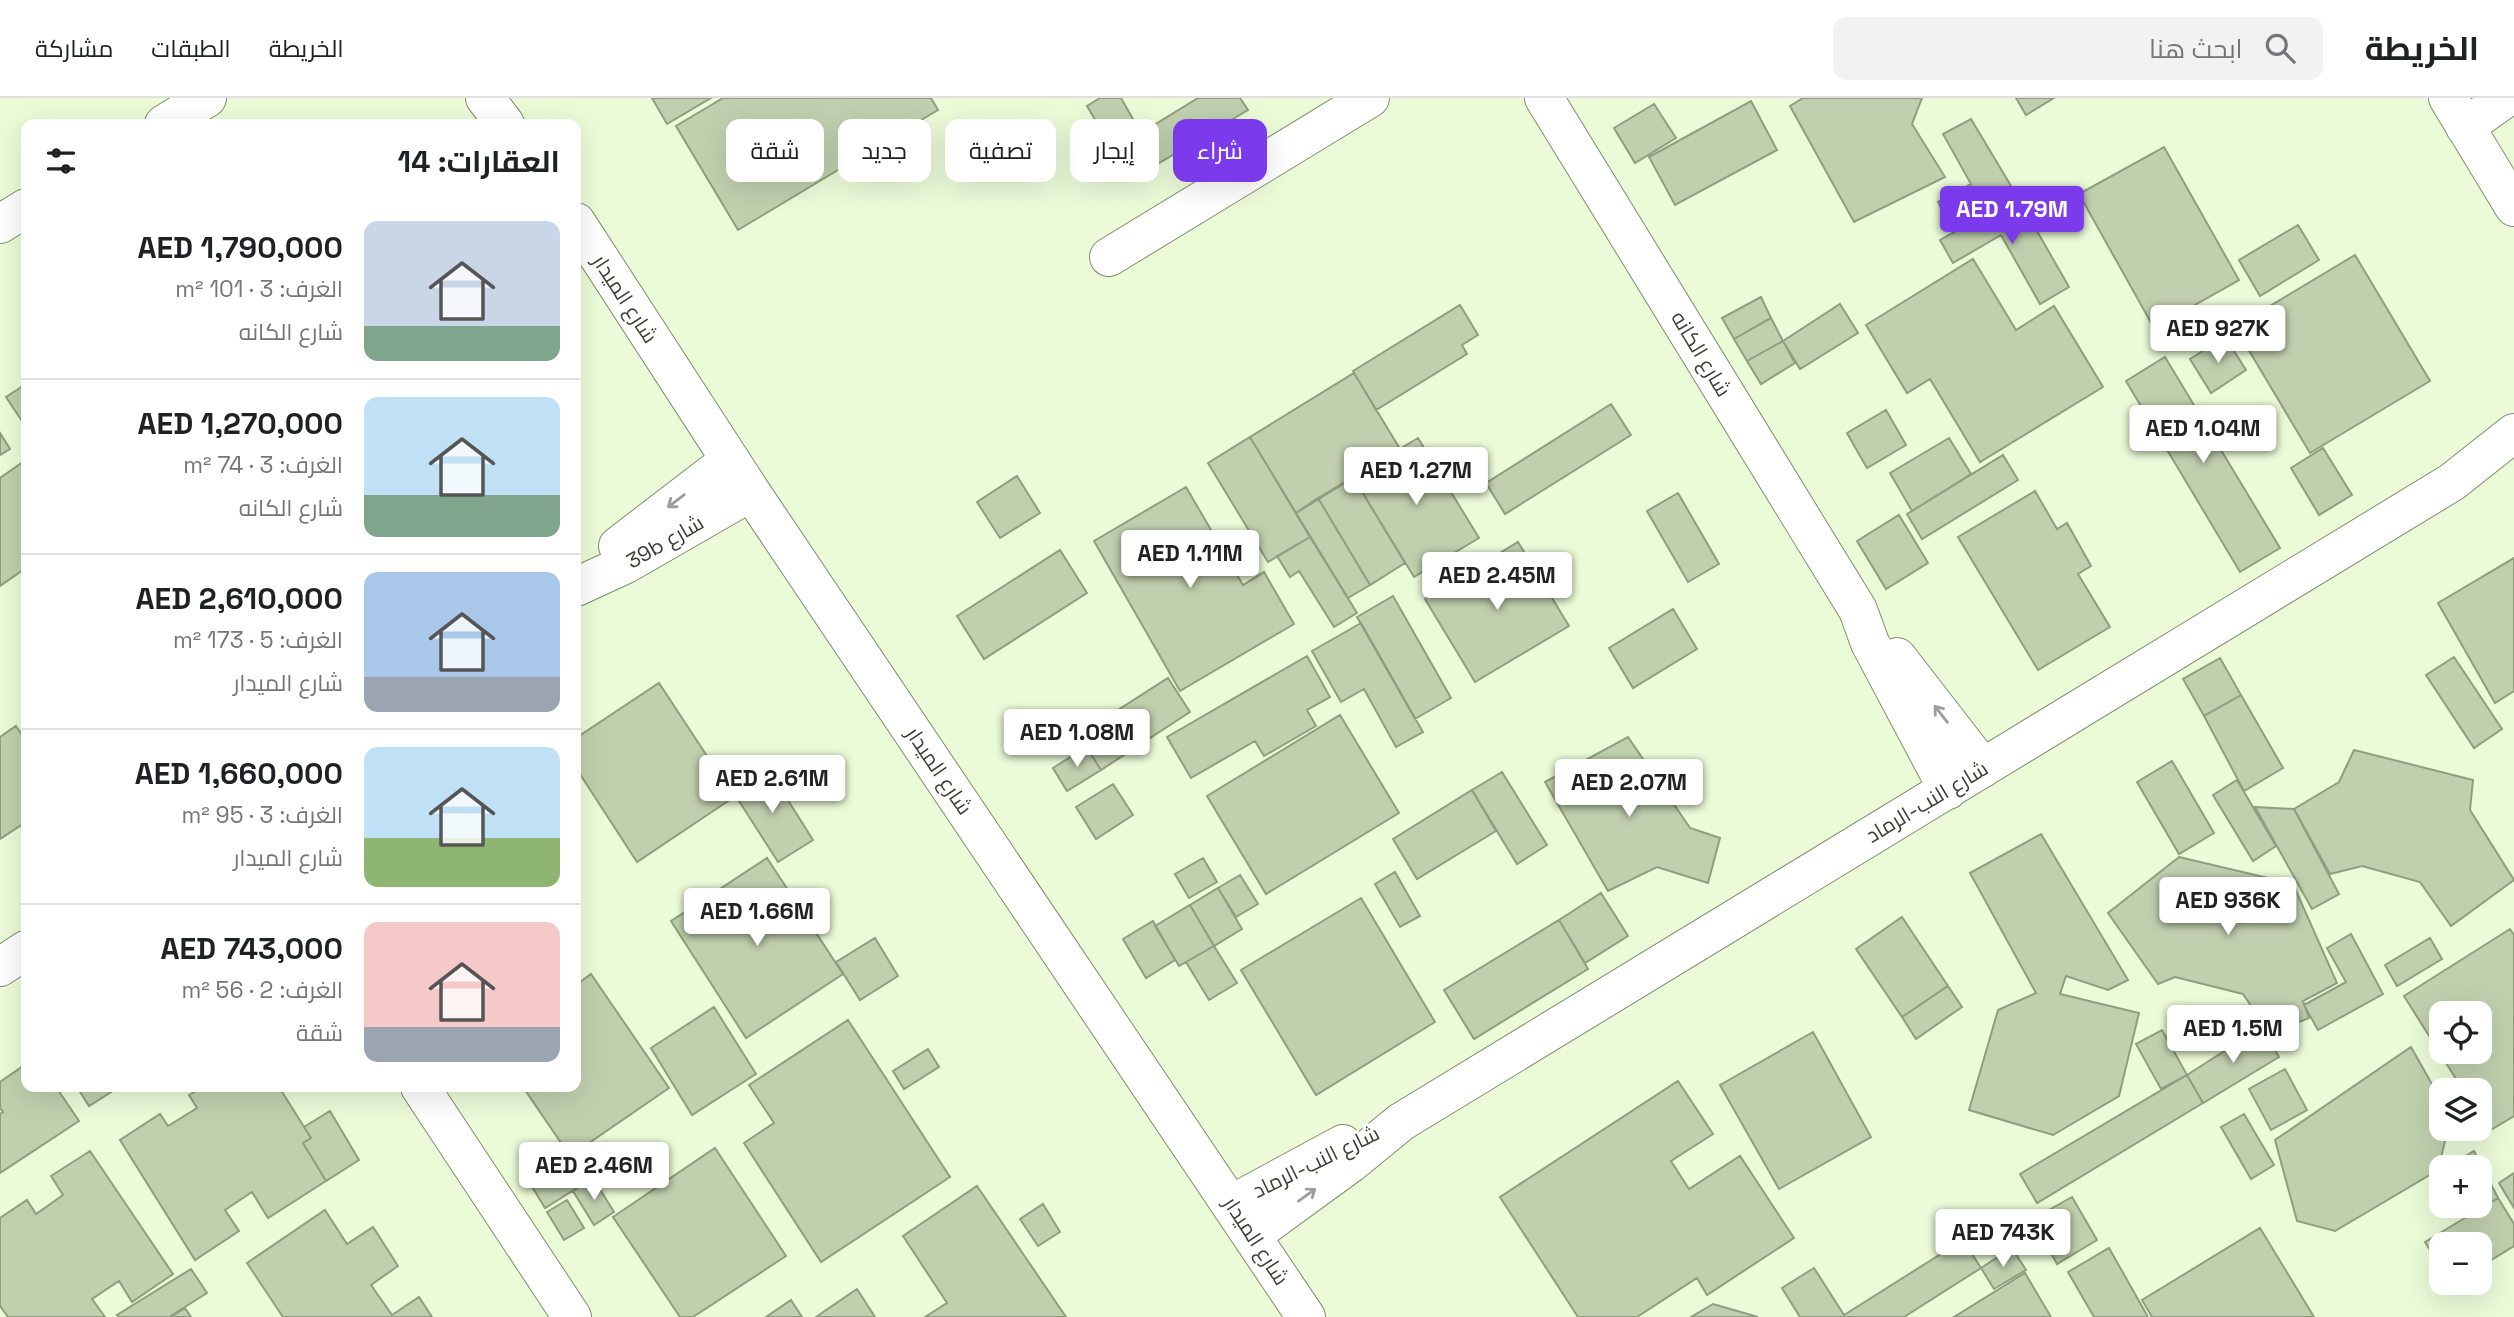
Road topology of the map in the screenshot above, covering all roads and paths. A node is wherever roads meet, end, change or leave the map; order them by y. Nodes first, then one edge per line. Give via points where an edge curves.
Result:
1 (207, 98) edge
2 (485, 98) edge
3 (506, 98) edge
4 (1370, 98) edge
5 (1544, 98) edge
6 (2506, 98) edge
7 (2456, 113) edge
8 (172, 119) edge
9 (501, 119) edge
10 (515, 119) edge
11 (2514, 207) edge
12 (21, 211) edge
13 (0, 223) edge
14 (581, 230) edge
15 (1109, 257) dead end
16 (2514, 433) edge
17 (2514, 456) edge
18 (730, 460) junction
19 (2452, 482) junction
20 (751, 492) junction
21 (581, 576) edge
22 (581, 585) edge
23 (1858, 610) junction
24 (1983, 768) junction
25 (1948, 790) junction
26 (21, 953) edge
27 (0, 967) edge
28 (422, 1092) edge
29 (1242, 1220) junction
30 (572, 1317) edge
31 (1306, 1317) edge

1 - 8 street
2 - 9 street
3 - 10 street
4 - 15 street
5 - 23 street, شارع الكانه
6 - 7 street
7 - 11 street
12 - 13 street
14 - 18 street, شارع الميدار
16 - 19 street, شارع النب-الرماد
17 - 19 street, شارع النب-الرماد
18 - 20 street, شارع الميدار
18 -> 21 street, 39b شارع
19 - 24 street, شارع النب-الرماد
20 - 22 street, 39b شارع
20 - 29 street, شارع الميدار
24 -> 23 street, شارع الكانه
23 - 25 street, شارع الكانه via 1870,643
24 - 25 street, شارع النب-الرماد
25 - 29 street, شارع النب-الرماد via 1401,1122 1351,1163
26 - 27 street
28 - 30 street
29 - 31 street, شارع الميدار

